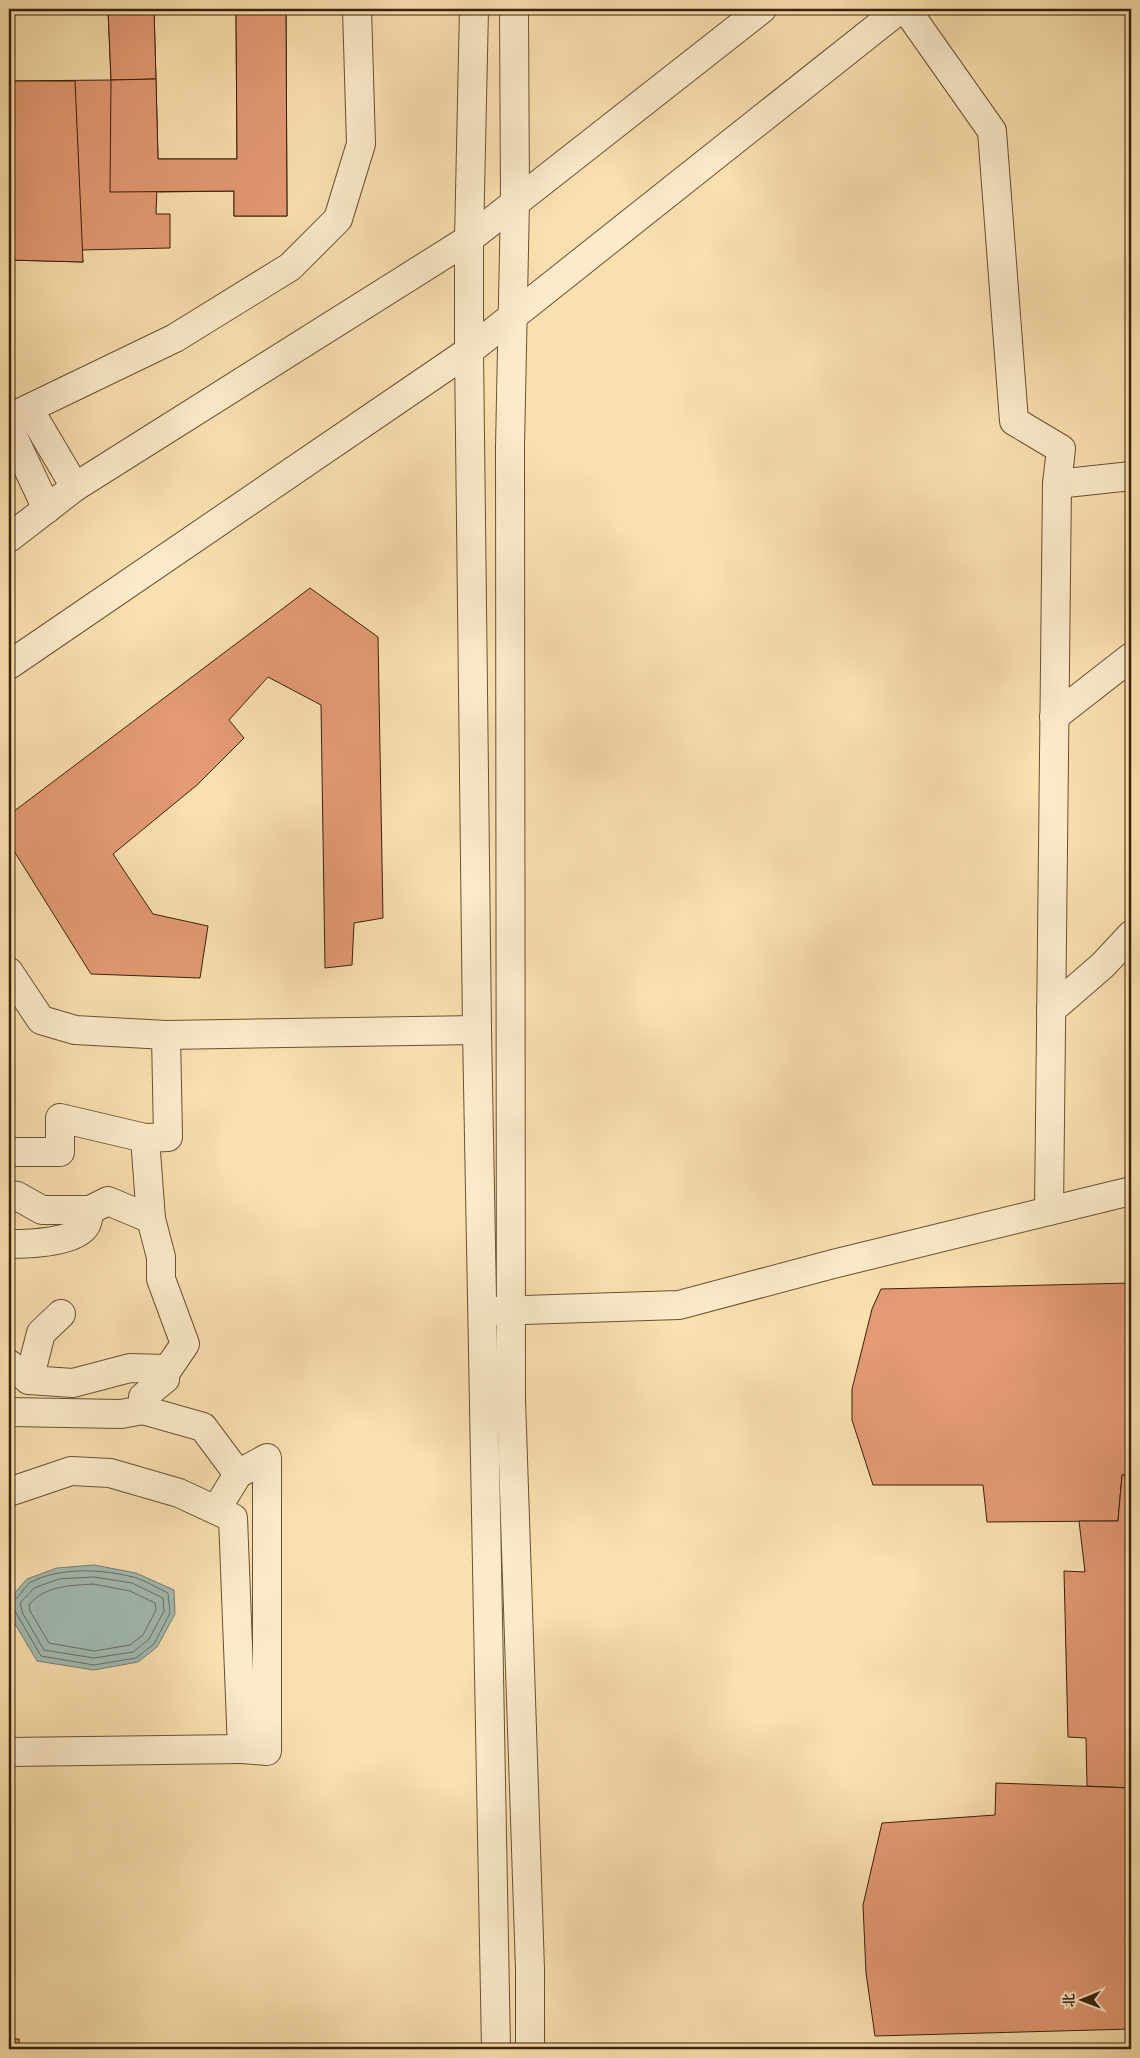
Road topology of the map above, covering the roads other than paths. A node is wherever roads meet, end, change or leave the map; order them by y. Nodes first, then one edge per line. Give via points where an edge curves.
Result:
1 (356, 9) edge
2 (474, 9) edge
3 (514, 9) edge
4 (762, 9) edge
5 (900, 9) edge
6 (906, 9) edge
7 (515, 201) junction
8 (469, 238) junction
9 (511, 317) junction
10 (469, 351) junction
11 (19, 414) edge
12 (9, 428) edge
13 (1131, 476) edge
14 (1057, 484) junction
15 (75, 487) junction
16 (46, 509) junction
17 (9, 538) edge
18 (1131, 657) edge
19 (9, 665) edge
20 (1054, 718) junction
21 (1131, 935) edge
22 (9, 972) edge
23 (1051, 1010) junction
24 (477, 1030) junction
25 (166, 1035) junction
26 (156, 1138) junction
27 (9, 1152) edge
28 (1131, 1191) edge
29 (9, 1195) edge
30 (90, 1210) junction
31 (1049, 1212) junction
32 (151, 1219) junction
33 (9, 1244) edge
34 (511, 1310) junction
35 (483, 1311) junction
36 (61, 1314) dead end
37 (163, 1369) junction
38 (19, 1372) edge
39 (143, 1410) junction
40 (9, 1412) edge
41 (238, 1474) junction
42 (9, 1492) edge
43 (216, 1510) junction
44 (242, 1749) junction
45 (9, 1752) edge
46 (496, 2049) edge
47 (530, 2049) edge

1 - 11 street via 361,144 338,219 290,267 175,338
2 - 8 street
3 - 7 street
4 - 7 street
5 - 9 street
6 - 14 street via 992,130 1014,421 1061,449
7 - 8 street
7 - 9 street
8 - 10 street
8 - 15 street
9 - 10 street
9 - 34 street
10 - 19 street
10 - 24 street
11 - 15 street
12 - 16 street
13 - 14 street
14 - 20 street
15 - 16 street
16 - 17 street
18 - 20 street
20 - 23 street
21 - 23 street via 1103,965
22 - 25 street via 41,1020 75,1030
23 - 31 street
24 - 25 street
24 - 35 street
25 - 26 street
26 - 27 street via 60,1118 60,1152
26 - 32 street
28 - 31 street
29 - 30 street via 42,1210
30 - 32 street via 108,1201
30 - 33 street via 86,1225 78,1234 56,1240
31 - 34 street via 679,1305
32 - 37 street via 161,1257 161,1279 186,1344 168,1369
34 - 35 street
34 - 47 street
35 - 46 street
36 - 38 street via 41,1333
37 - 38 street via 130,1368 73,1384
37 - 39 street via 165,1380 143,1397
39 - 40 street via 121,1414
39 - 41 street via 203,1427
41 - 43 street
41 - 44 street via 267,1458 267,1751
42 - 43 street via 71,1471 110,1473 179,1493
43 - 44 street via 233,1518
44 - 45 street

